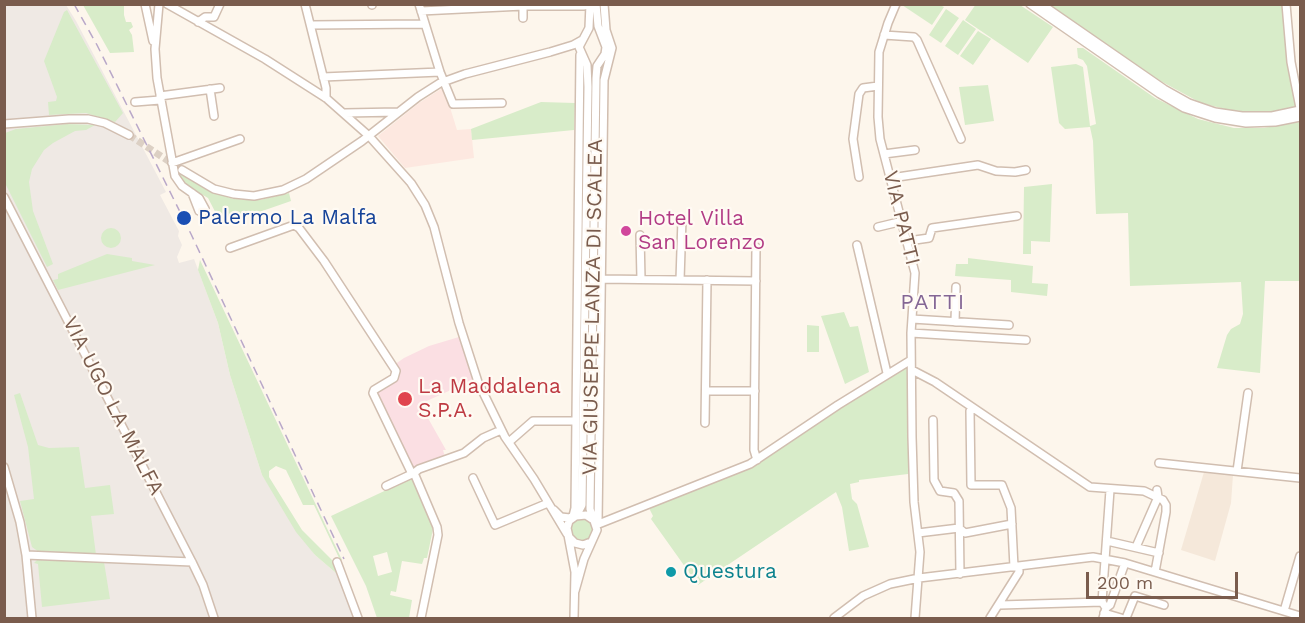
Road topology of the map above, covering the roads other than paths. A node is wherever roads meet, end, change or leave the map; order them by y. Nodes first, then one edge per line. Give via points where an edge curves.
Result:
1 (145, 4) edge
2 (159, 4) edge
3 (167, 4) edge
4 (220, 4) edge
5 (305, 4) edge
6 (596, 4) edge
7 (604, 4) edge
8 (896, 4) edge
9 (1030, 4) edge
10 (1041, 4) edge
11 (1286, 4) edge
12 (523, 5) edge
13 (586, 5) edge
14 (179, 8) edge
15 (420, 8) edge
16 (523, 18) dead end
17 (198, 22) junction
18 (425, 24) junction
19 (311, 25) junction
20 (884, 35) junction
21 (584, 38) junction
22 (603, 40) junction
23 (155, 49) junction
24 (550, 52) junction
25 (581, 55) junction
26 (601, 59) junction
27 (440, 72) junction
28 (323, 76) junction
29 (443, 81) junction
30 (878, 86) junction
31 (220, 88) dead end
32 (210, 89) junction
33 (596, 94) junction
34 (160, 98) junction
35 (326, 98) junction
36 (135, 102) dead end
37 (502, 103) dead end
38 (1300, 109) edge
39 (398, 112) junction
40 (345, 113) junction
41 (214, 116) dead end
42 (1300, 117) edge
43 (580, 121) junction
44 (603, 125) junction
45 (6, 126) edge
46 (129, 135) tunnel mouth
47 (369, 136) junction
48 (240, 139) dead end
49 (961, 139) dead end
50 (587, 146) junction
51 (915, 150) dead end
52 (884, 154) junction
53 (172, 163) junction
54 (182, 170) tunnel mouth
55 (1026, 170) dead end
56 (859, 177) dead end
57 (891, 178) junction
58 (192, 193) dead end
59 (4, 197) edge
60 (1017, 216) dead end
61 (682, 219) dead end
62 (903, 221) junction
63 (878, 227) dead end
64 (640, 235) dead end
65 (908, 241) junction
66 (857, 244) dead end
67 (756, 247) dead end
68 (230, 248) dead end
69 (601, 279) junction
70 (641, 279) junction
71 (680, 280) junction
72 (707, 280) junction
73 (756, 281) junction
74 (956, 288) dead end
75 (912, 320) junction
76 (954, 322) junction
77 (1009, 325) dead end
78 (911, 333) junction
79 (1026, 340) dead end
80 (911, 360) junction
81 (912, 370) junction
82 (887, 373) junction
83 (706, 391) junction
84 (755, 391) junction
85 (1248, 393) dead end
86 (972, 408) junction
87 (933, 420) dead end
88 (575, 421) junction
89 (705, 423) dead end
90 (501, 430) junction
91 (509, 442) junction
92 (757, 460) junction
93 (1159, 463) dead end
94 (4, 467) edge
95 (1237, 471) junction
96 (413, 474) junction
97 (473, 478) dead end
98 (1300, 478) edge
99 (386, 486) dead end
100 (1110, 490) junction
101 (1157, 493) junction
102 (549, 504) junction
103 (574, 516) junction
104 (596, 523) junction
105 (1012, 524) junction
106 (959, 528) junction
107 (918, 533) junction
108 (568, 534) junction
109 (593, 540) junction
110 (1107, 541) junction
111 (1136, 548) junction
112 (1160, 553) junction
113 (26, 555) junction
114 (1300, 556) edge
115 (1104, 559) junction
116 (192, 562) junction
117 (337, 562) dead end
118 (1125, 563) junction
119 (1017, 567) junction
120 (1155, 572) junction
121 (960, 574) junction
122 (919, 578) junction
123 (575, 591) junction
124 (1000, 605) junction
125 (1164, 605) dead end
126 (1104, 610) edge
127 (1284, 611) junction
128 (1300, 616) edge
129 (32, 618) edge
130 (214, 618) edge
131 (358, 618) edge
132 (421, 618) edge
133 (573, 618) edge
134 (834, 618) edge
135 (915, 618) edge
136 (990, 618) edge
137 (1120, 618) edge
138 (1126, 618) edge

1 - 23 street
2 - 23 street
3 - 14 street
4 - 17 street via 214,17
5 - 19 street
6 - 22 street
7 - 44 street, VIA GIUSEPPE LANZA DI SCALEA via 612,50 604,76
8 - 20 street, VIA PATTI
9 - 42 street via 1184,108 1246,123
10 - 38 street via 1189,103 1242,116 1272,116
11 - 38 street
12 - 13 street
12 - 15 street
12 - 16 street
13 - 21 street via 590,19
14 - 17 street
15 - 18 street
17 - 35 street via 278,66
18 - 19 street
18 - 27 street
19 - 28 street
20 - 30 street, VIA PATTI
20 - 49 street via 917,40
21 - 22 street via 593,34
21 - 24 street
21 - 25 street via 579,45
22 - 26 street via 606,50
23 - 34 street
24 - 25 street via 572,50
24 - 29 street
25 - 26 street via 591,62
25 - 43 street, VIA GIUSEPPE LANZA DI SCALEA
25 - 50 street, VIA GIUSEPPE LANZA DI SCALEA via 588,76
26 - 33 street, VIA GIUSEPPE LANZA DI SCALEA
27 - 28 street
27 - 29 street
28 - 35 street
29 - 37 street via 453,104
29 - 39 street
30 - 52 street, VIA PATTI
30 - 56 street via 862,89 858,96 853,144
31 - 32 street
32 - 34 street
32 - 41 street
33 - 44 street, VIA GIUSEPPE LANZA DI SCALEA
33 - 104 street, VIA GIUSEPPE LANZA DI SCALEA via 590,505
34 - 36 street
34 - 53 street
35 - 40 street
39 - 40 street
39 - 47 street
40 - 47 street
43 - 50 street, VIA GIUSEPPE LANZA DI SCALEA
43 - 88 street, VIA GIUSEPPE LANZA DI SCALEA
44 - 69 street, VIA GIUSEPPE LANZA DI SCALEA
45 - 46 street via 88,119
47 - 54 street via 300,183 264,194 223,192
47 - 90 street via 411,183 429,215 470,360
48 - 53 street
50 - 103 street, VIA GIUSEPPE LANZA DI SCALEA via 582,505
51 - 52 street
52 - 57 street, VIA PATTI
53 - 58 street via 177,180
55 - 57 street via 996,171 978,165
57 - 62 street, VIA PATTI
59 - 116 street, VIA UGO LA MALFA
60 - 65 street via 932,228 929,238
61 - 71 street
62 - 63 street
62 - 65 street, VIA PATTI
64 - 70 street
65 - 75 street, VIA PATTI via 915,273
66 - 82 street
67 - 73 street
68 - 96 street via 294,225 299,228 396,371 394,378 373,393
69 - 70 street
69 - 104 street, VIA GIUSEPPE LANZA DI SCALEA
70 - 71 street
71 - 72 street
72 - 73 street
72 - 83 street
73 - 84 street
74 - 76 street
75 - 76 street
75 - 78 street, VIA PATTI
76 - 77 street
78 - 79 street
78 - 80 street, VIA PATTI
80 - 81 street, VIA PATTI
80 - 82 street
81 - 86 street
81 - 107 street, VIA PATTI via 913,482
82 - 92 street
83 - 84 street
83 - 89 street
84 - 92 street
85 - 95 street
86 - 100 street via 1090,488
86 - 105 street via 971,485 1002,485 1011,508
87 - 106 street via 934,480 940,491 959,498
88 - 91 street via 533,421
88 - 103 street, VIA GIUSEPPE LANZA DI SCALEA
90 - 91 street
90 - 96 street via 464,453
91 - 102 street
92 - 104 street
93 - 95 street
94 - 113 street
95 - 98 street
96 - 99 street
96 - 132 street via 438,531
97 - 102 street via 495,525
100 - 101 street
100 - 110 street
101 - 111 street
101 - 112 street via 1166,505
102 - 103 street via 560,516
102 - 108 street
103 - 104 street via 586,515
103 - 108 street via 568,523
104 - 109 street
105 - 106 street via 965,533
105 - 119 street
106 - 107 street
106 - 121 street
107 - 122 street, VIA PATTI
108 - 109 street via 578,545
108 - 123 street
109 - 123 street
110 - 111 street
110 - 115 street
111 - 112 street
112 - 120 street
113 - 116 street
113 - 129 street
114 - 127 street
115 - 118 street
115 - 119 street
115 - 126 street
116 - 130 street, VIA UGO LA MALFA
117 - 131 street
118 - 120 street
118 - 126 street via 1110,606
119 - 121 street
119 - 124 street via 1019,572
120 - 127 street
121 - 122 street
122 - 134 street via 890,584 863,596
122 - 135 street, VIA PATTI
123 - 133 street
124 - 126 street
124 - 136 street
125 - 138 street via 1135,596
126 - 137 street
127 - 128 street

